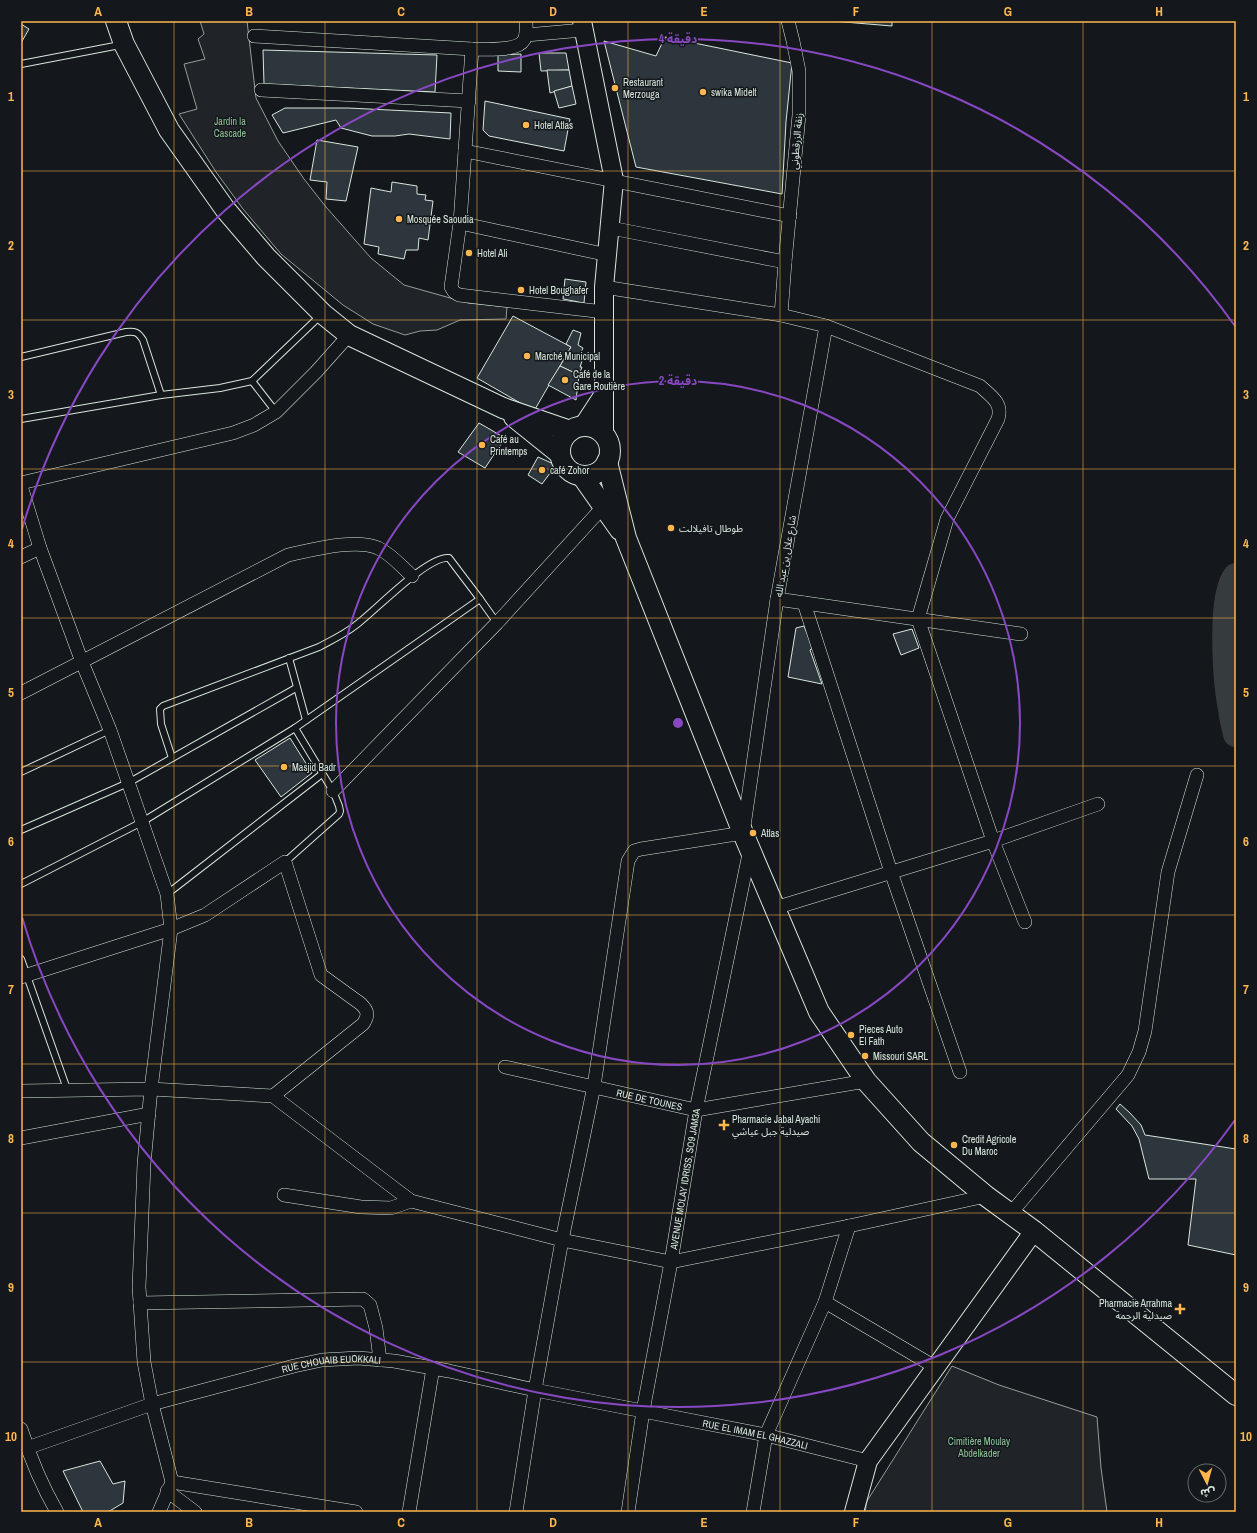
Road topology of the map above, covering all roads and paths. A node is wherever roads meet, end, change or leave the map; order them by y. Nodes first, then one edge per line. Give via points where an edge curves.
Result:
1 (116, 21) edge
2 (526, 21) edge
3 (788, 21) edge
4 (582, 26) edge
5 (526, 35) junction
6 (254, 36) dead end
7 (124, 44) junction
8 (472, 49) junction
9 (21, 64) edge
10 (261, 90) dead end
11 (469, 101) junction
12 (465, 151) junction
13 (614, 180) junction
14 (790, 216) junction
15 (460, 223) junction
16 (610, 228) junction
17 (608, 255) junction
18 (785, 262) junction
19 (604, 288) junction
20 (604, 312) junction
21 (323, 314) junction
22 (781, 315) junction
23 (826, 326) junction
24 (349, 335) junction
25 (21, 357) edge
26 (252, 381) junction
27 (604, 394) junction
28 (161, 395) junction
29 (503, 408) junction
30 (276, 412) junction
31 (21, 419) edge
32 (577, 429) junction
33 (604, 435) junction
34 (560, 454) junction
35 (608, 462) junction
36 (582, 476) junction
37 (21, 483) edge
38 (21, 486) edge
39 (603, 507) junction
40 (626, 538) junction
41 (40, 548) junction
42 (21, 556) edge
43 (412, 576) junction
44 (480, 599) junction
45 (777, 599) junction
46 (804, 603) junction
47 (918, 619) junction
48 (497, 623) junction
49 (1021, 634) dead end
50 (288, 658) junction
51 (82, 662) junction
52 (296, 688) junction
53 (21, 693) edge
54 (306, 720) junction
55 (295, 728) junction
56 (110, 730) junction
57 (172, 758) junction
58 (21, 772) edge
59 (322, 774) junction
60 (1197, 775) dead end
61 (128, 783) junction
62 (332, 792) junction
63 (1098, 804) dead end
64 (142, 822) junction
65 (21, 830) edge
66 (747, 840) junction
67 (993, 841) junction
68 (284, 862) junction
69 (891, 872) junction
70 (21, 884) edge
71 (167, 894) junction
72 (775, 908) junction
73 (1025, 922) dead end
74 (171, 929) junction
75 (21, 959) edge
76 (24, 976) edge
77 (505, 1066) dead end
78 (960, 1072) dead end
79 (866, 1080) junction
80 (594, 1086) junction
81 (67, 1089) junction
82 (151, 1089) junction
83 (21, 1091) edge
84 (273, 1096) junction
85 (696, 1110) junction
86 (149, 1114) junction
87 (21, 1138) edge
88 (284, 1195) dead end
89 (986, 1196) junction
90 (411, 1202) junction
91 (1011, 1213) junction
92 (849, 1226) junction
93 (1034, 1231) junction
94 (562, 1240) junction
95 (671, 1262) junction
96 (825, 1302) junction
97 (140, 1303) junction
98 (380, 1360) junction
99 (935, 1367) junction
100 (433, 1368) junction
101 (535, 1390) junction
102 (1236, 1395) edge
103 (152, 1404) junction
104 (643, 1411) junction
105 (21, 1429) edge
106 (766, 1435) junction
107 (27, 1448) junction
108 (868, 1461) junction
109 (170, 1486) junction
110 (296, 1507) edge
111 (57, 1512) edge
112 (159, 1512) edge
113 (195, 1512) edge
114 (356, 1512) edge
115 (409, 1512) edge
116 (516, 1512) edge
117 (628, 1512) edge
118 (753, 1512) edge
119 (854, 1512) edge

1 - 7 main road
2 - 5 street
3 - 14 street, زنقة الزرقطوني via 798,71 799,115
4 - 5 street
4 - 13 street
5 - 8 street via 519,45 500,49
6 - 8 street
7 - 9 lane
7 - 21 main road via 169,130 225,209 266,257
8 - 11 street
10 - 11 street
11 - 12 street
12 - 13 street
12 - 15 street
13 - 14 street
13 - 16 street
14 - 18 street, زنقة الزرقطوني
15 - 17 street
15 - 20 street via 451,287 454,292 459,295
16 - 17 street
16 - 18 street
17 - 19 street
18 - 22 street, زنقة الزرقطوني
19 - 20 street
19 - 22 street
20 - 27 street
21 - 24 main road
21 - 26 lane
22 - 23 street
23 - 45 street, شارع علال بن عبد الله
23 - 47 street via 980,386 998,405 998,419 947,519
24 - 29 main road
24 - 30 street
25 - 28 lane via 134,331 143,340
26 - 28 lane via 220,388
26 - 30 lane
27 - 32 street
27 - 33 street
28 - 31 lane
29 - 32 main road
29 - 34 main road
30 - 37 street via 254,425 233,433
32 - 33 main road via 591,427
32 - 34 main road via 564,438
33 - 35 main road via 610,448
34 - 36 main road via 567,469
35 - 36 main road via 597,473
35 - 40 main road
36 - 39 main road
38 - 41 street
39 - 40 main road
39 - 48 street
40 - 66 main road
41 - 42 street
41 - 51 street
43 - 44 lane via 439,559 449,558
43 - 50 lane via 355,626 325,644
43 - 51 street via 377,548 361,544 324,547 288,555
44 - 48 lane
44 - 54 lane
45 - 46 street
45 - 66 street, شارع علال بن عبد الله
46 - 47 street
46 - 69 street
47 - 49 street
47 - 67 street
48 - 62 street
50 - 52 lane
50 - 57 lane via 163,706 160,709 161,724
51 - 53 street
51 - 56 street
52 - 54 lane
52 - 57 lane
54 - 55 lane
55 - 59 lane
55 - 64 lane
56 - 58 lane
56 - 61 street
57 - 61 lane
59 - 62 lane
59 - 71 lane
60 - 91 street via 1168,872 1145,1031 1139,1052 1128,1075
61 - 64 street
61 - 65 lane
62 - 68 lane via 340,806 339,814
63 - 67 street
64 - 70 lane
64 - 71 street
66 - 72 main road
66 - 80 street via 634,851 628,861
66 - 85 street, AVENUE MOLAY IDRISS, SO9 JAM3A
67 - 69 street
67 - 73 street
68 - 74 street via 205,915
68 - 84 street via 321,975 361,1004 368,1013 363,1024
69 - 72 street
69 - 78 street
71 - 74 street
72 - 79 main road via 819,1012
74 - 76 street
74 - 82 street
75 - 76 lane
76 - 81 lane
77 - 80 street, RUE DE TOUNES
79 - 85 street, RUE DE TOUNES
79 - 89 main road via 921,1142
80 - 85 street, RUE DE TOUNES
80 - 94 street
81 - 82 street
81 - 83 street
82 - 84 street
82 - 86 street
84 - 90 street
85 - 95 street, AVENUE MOLAY IDRISS, SO9 JAM3A
86 - 87 street
86 - 97 street via 142,1194
88 - 90 street via 361,1207 391,1208
89 - 91 main road
89 - 92 street
90 - 94 street
91 - 93 main road
92 - 95 street
92 - 96 street
93 - 99 street
93 - 102 main road
94 - 95 street
94 - 101 street
95 - 104 street, AVENUE MOLAY IDRISS, SO9 JAM3A
96 - 99 street
96 - 106 street
97 - 98 street via 363,1299 370,1305
97 - 103 street via 144,1362
98 - 100 street, RUE CHOUAIB EUOKKALI
98 - 103 street, RUE CHOUAIB EUOKKALI via 322,1360
99 - 108 street
100 - 101 street, RUE CHOUAIB EUOKKALI
100 - 115 street
101 - 104 street, RUE CHOUAIB EUOKKALI
101 - 116 street
103 - 107 street, RUE CHOUAIB EUOKKALI
103 - 109 street
104 - 106 street, RUE EL IMAM EL GHAZZALI
104 - 117 street, AVENUE MOLAY IDRISS, SO9 JAM3A
105 - 107 street
106 - 108 street, RUE EL IMAM EL GHAZZALI
106 - 118 street
107 - 111 street
108 - 119 street
109 - 110 street
109 - 112 street
109 - 113 street
110 - 114 street

